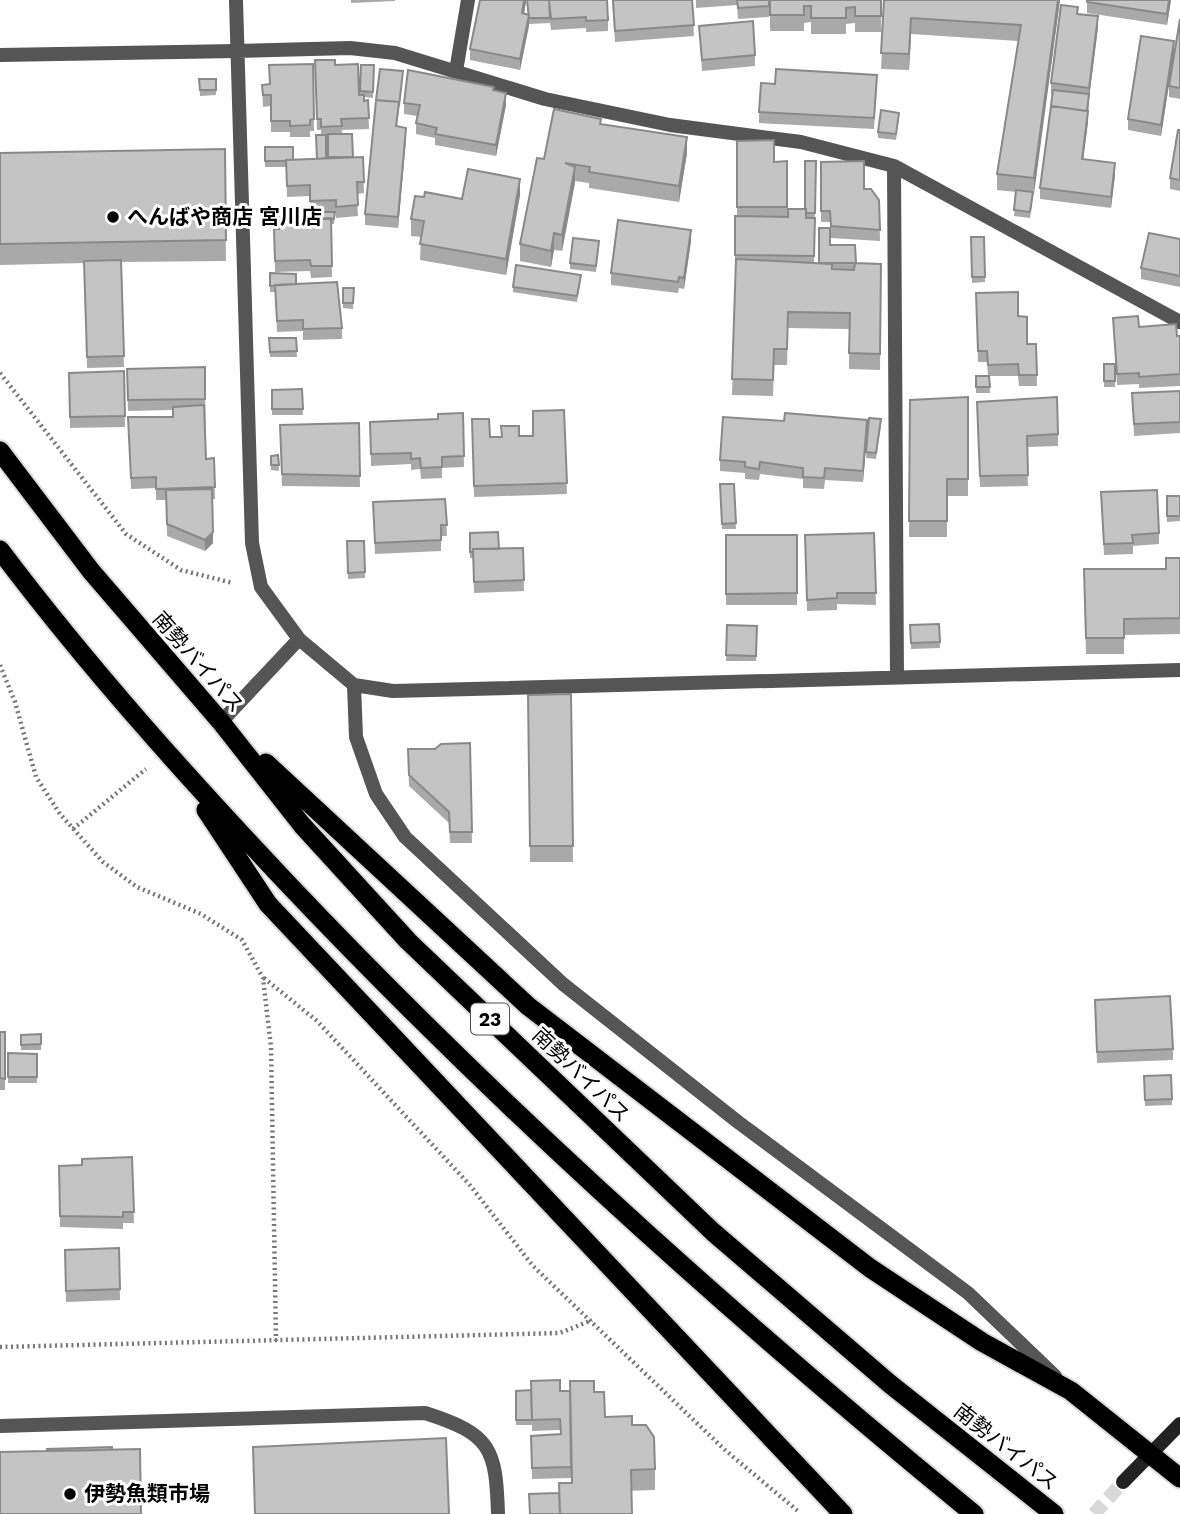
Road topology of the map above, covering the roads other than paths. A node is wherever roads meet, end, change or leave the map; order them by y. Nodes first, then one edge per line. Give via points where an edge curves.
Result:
1 (236, 0) edge
2 (468, 0) edge
3 (237, 51) junction
4 (0, 55) edge
5 (456, 71) junction
6 (894, 166) junction
7 (1180, 322) edge
8 (0, 452) edge
9 (0, 550) edge
10 (299, 639) junction
11 (1180, 670) edge
12 (897, 677) junction
13 (354, 685) junction
14 (221, 722) junction
15 (171, 760) junction
16 (1071, 1391) junction
17 (0, 1426) edge
18 (1177, 1433) edge
19 (1150, 1453) junction
20 (1180, 1478) edge
21 (1124, 1482) tunnel mouth
22 (498, 1514) edge
23 (843, 1514) edge
24 (974, 1514) edge
25 (1054, 1514) edge

1 - 3 street
2 - 5 street
3 - 4 street
3 - 5 street via 350,48 395,53
3 - 10 street via 252,543 261,587
5 - 6 street via 545,99 670,125 802,142
6 - 7 street
6 - 12 street
8 - 14 highway, 南勢バイパス / 23 via 91,571
9 - 15 highway, 23
10 - 13 street
10 - 14 street
11 - 12 street
12 - 13 street via 393,691
13 - 16 street via 356,737 376,794 405,836 563,984 738,1122 968,1293
14 - 16 highway via 528,1006 870,1268 982,1342
14 - 25 highway, 南勢バイパス / 23 via 302,825 408,941 633,1156 713,1232 890,1384
15 - 23 highway via 268,904
15 - 24 highway, 23 via 494,1094 681,1265
16 - 19 highway
17 - 22 street via 425,1413 460,1424 484,1443 497,1467
18 - 19 main road
19 - 20 highway
19 - 21 main road

